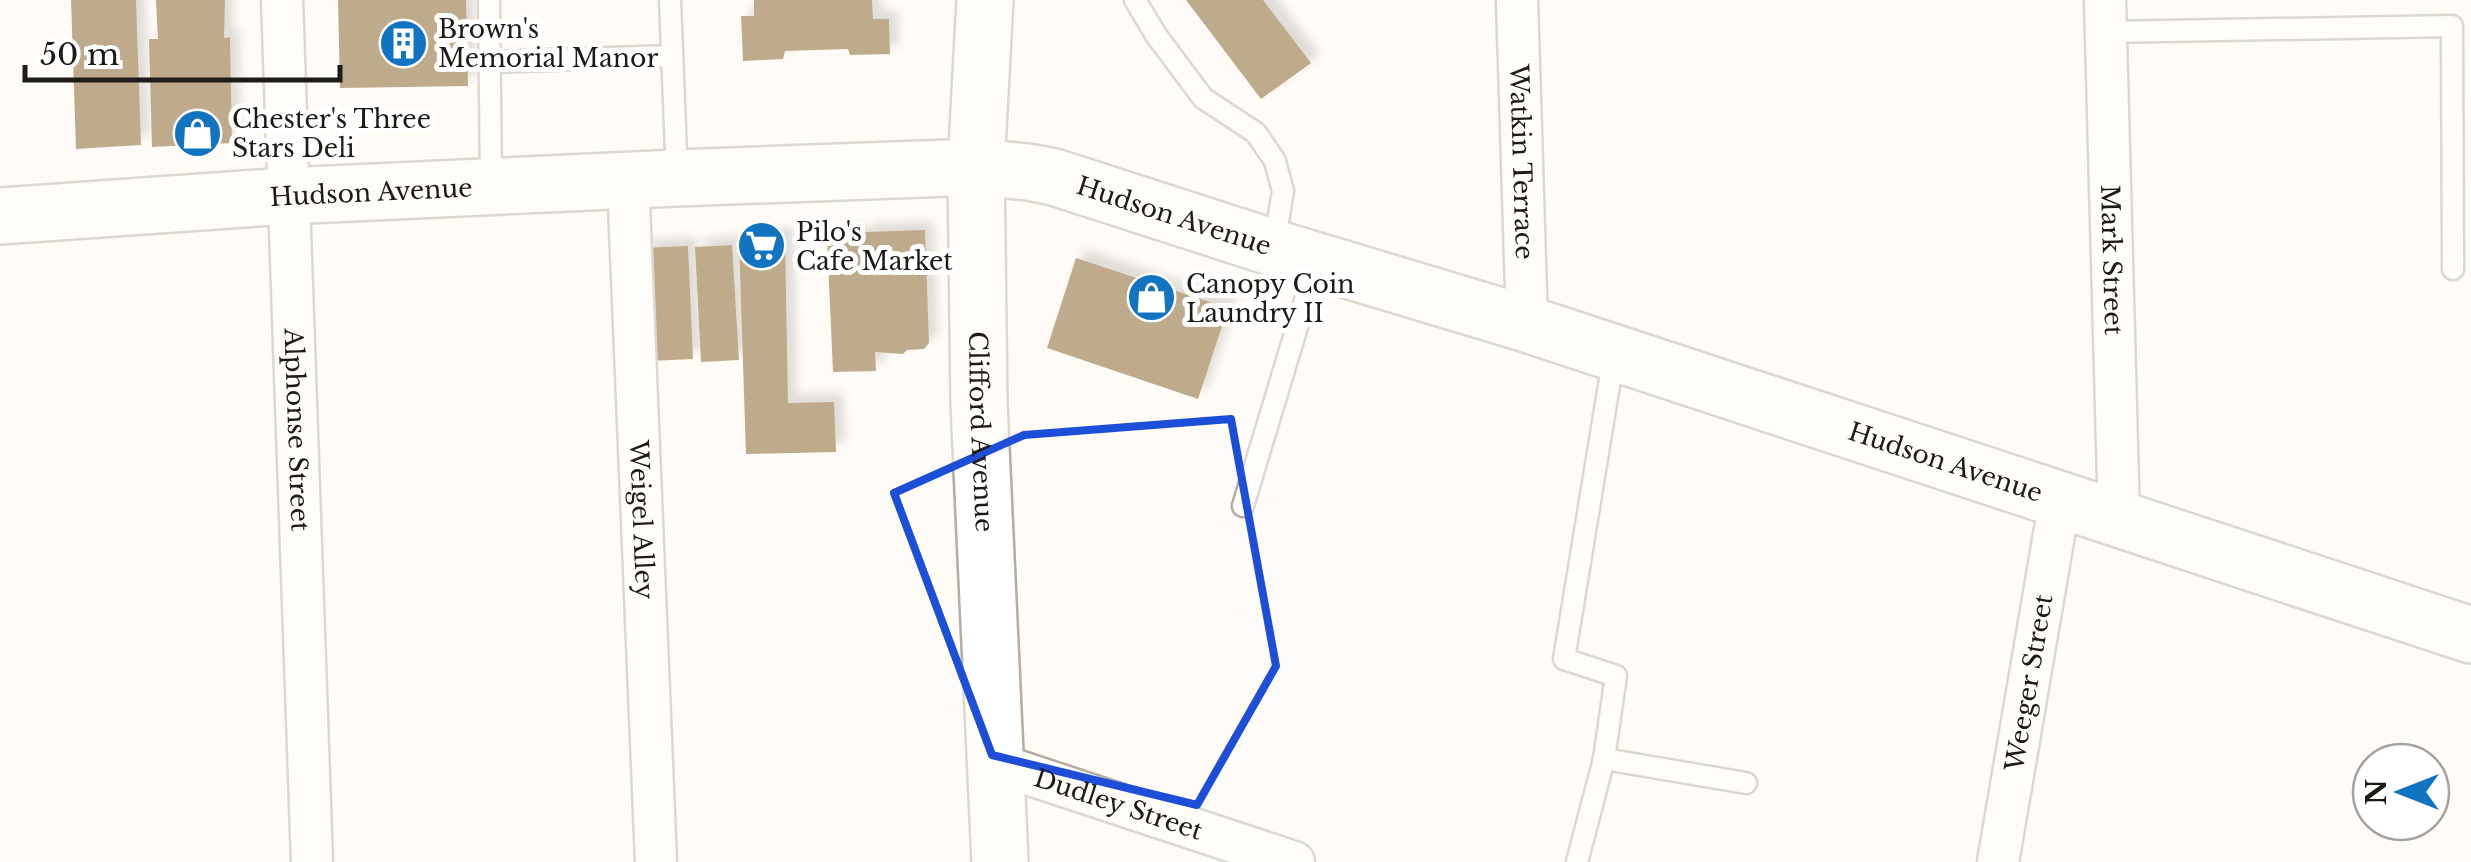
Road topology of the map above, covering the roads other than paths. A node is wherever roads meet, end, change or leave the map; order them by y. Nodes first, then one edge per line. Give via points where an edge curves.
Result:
1 (282, 0) edge
2 (489, 0) edge
3 (670, 0) edge
4 (984, 0) edge
5 (1135, 0) edge
6 (1518, 0) edge
7 (2106, 16) edge
8 (2461, 26) edge
9 (672, 56) junction
10 (489, 62) junction
11 (976, 168) junction
12 (653, 179) junction
13 (491, 186) junction
14 (287, 196) junction
15 (0, 216) edge
16 (1296, 254) junction
17 (2453, 269) dead end
18 (1527, 324) junction
19 (1614, 352) junction
20 (2060, 500) junction
21 (1243, 506) dead end
22 (2118, 519) junction
23 (2471, 636) edge
24 (1604, 759) junction
25 (996, 764) junction
26 (1746, 782) dead end
27 (312, 862) edge
28 (656, 862) edge
29 (1000, 862) edge
30 (1294, 862) edge
31 (1576, 862) edge
32 (1998, 862) edge

1 - 14 street, Alphonse Street
2 - 10 lane
3 - 9 lane
4 - 11 main road, Clifford Avenue
5 - 16 lane via 1203,98 1256,133 1274,161
6 - 18 street, Watkin Terrace
7 - 8 lane
7 - 22 street, Mark Street
8 - 17 lane
9 - 10 lane
9 - 12 lane
10 - 13 lane
11 - 12 main road, Hudson Avenue
11 - 16 main road, Hudson Avenue via 1054,177
11 - 25 main road, Clifford Avenue
12 - 13 main road, Hudson Avenue
12 - 28 street, Weigel Alley
13 - 14 main road, Hudson Avenue
14 - 15 main road, Hudson Avenue
14 - 27 street, Alphonse Street
16 - 18 main road, Hudson Avenue
16 - 21 lane
18 - 19 main road, Hudson Avenue
19 - 20 main road, Hudson Avenue
19 - 24 lane via 1564,659 1616,676
20 - 22 main road, Hudson Avenue
20 - 32 street, Weeger Street
22 - 23 main road, Hudson Avenue
24 - 26 lane
24 - 31 lane
25 - 29 main road, Clifford Avenue
25 - 30 street, Dudley Street

